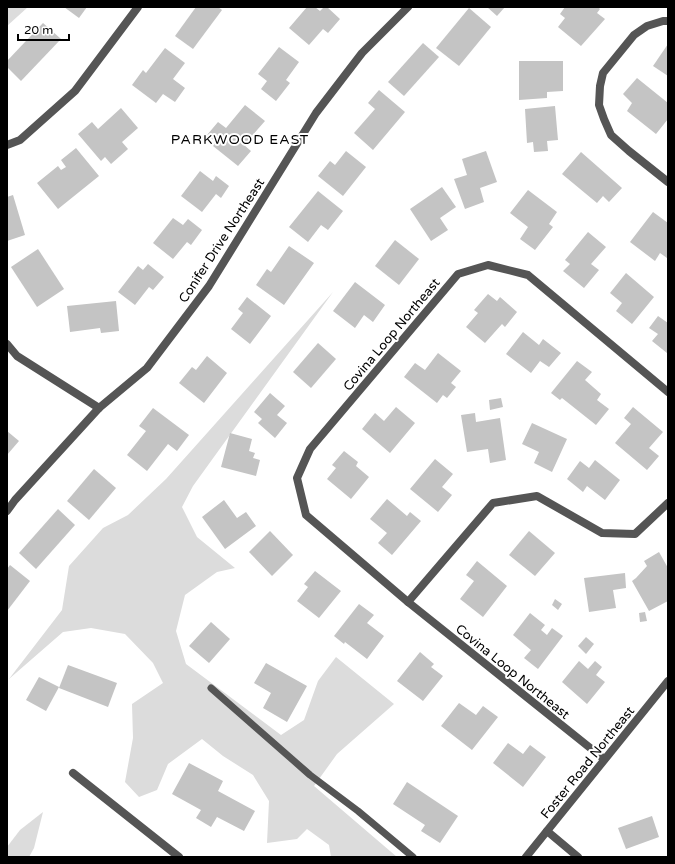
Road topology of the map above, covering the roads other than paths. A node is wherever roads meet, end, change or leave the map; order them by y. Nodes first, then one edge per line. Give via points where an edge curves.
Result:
1 (138, 7) edge
2 (408, 7) edge
3 (668, 21) edge
4 (7, 145) edge
5 (668, 182) edge
6 (7, 344) edge
7 (668, 392) edge
8 (99, 408) junction
9 (668, 503) edge
10 (7, 511) edge
11 (408, 602) junction
12 (668, 681) edge
13 (211, 688) dead end
14 (604, 759) junction
15 (72, 773) dead end
16 (547, 831) junction
17 (180, 857) edge
18 (413, 857) edge
19 (526, 857) edge
20 (578, 857) edge

1 - 4 street via 74,91 20,140
2 - 8 street, Conifer Drive Northeast via 362,53 316,113 208,286 147,368
3 - 5 street via 647,26 634,36 604,73 599,105 611,135
6 - 8 street via 17,356
7 - 11 street, Covina Loop Northeast via 528,275 488,265 458,274 310,449 296,478 306,515
8 - 10 street, Conifer Drive Northeast
9 - 11 street via 635,534 602,533 537,496 493,503
11 - 14 street, Covina Loop Northeast
12 - 14 street, Foster Road Northeast
13 - 18 lane via 310,775
14 - 16 street, Foster Road Northeast
15 - 17 street
16 - 19 street, Foster Road Northeast
16 - 20 street

